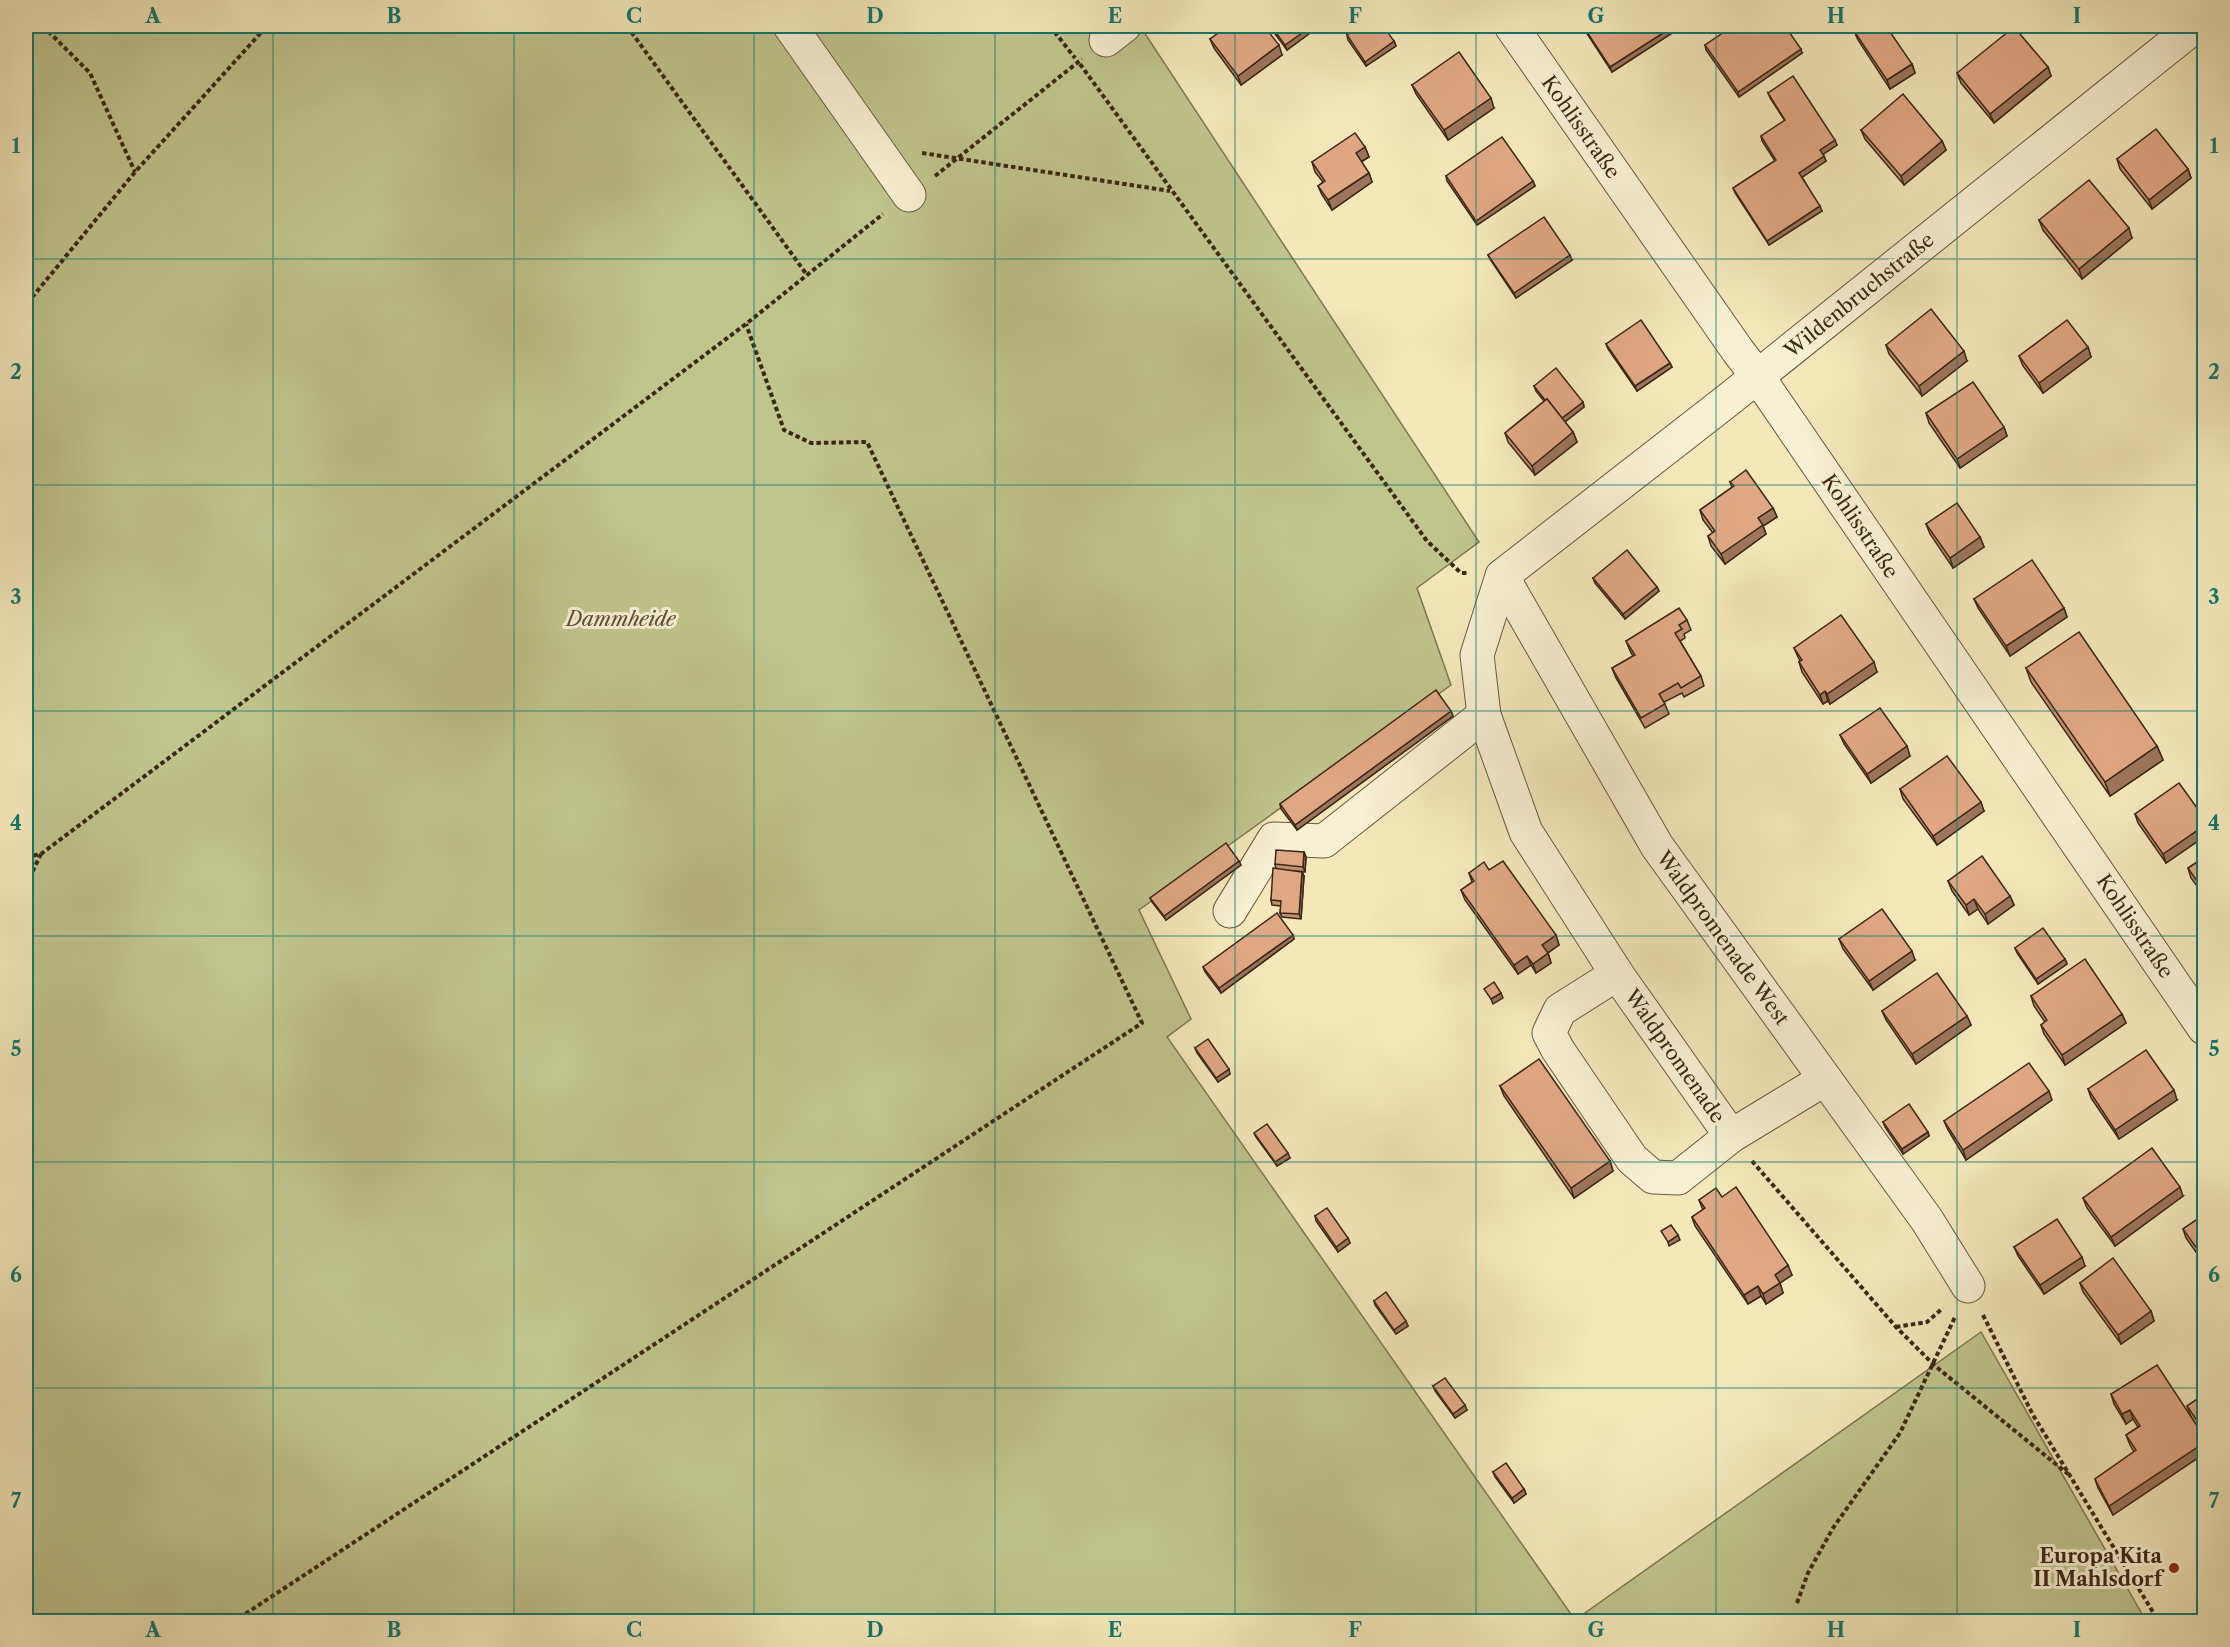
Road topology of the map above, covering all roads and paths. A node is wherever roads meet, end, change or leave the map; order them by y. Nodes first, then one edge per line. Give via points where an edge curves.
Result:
1 (43, 26) edge
2 (267, 26) edge
3 (627, 26) edge
4 (790, 26) edge
5 (1050, 26) edge
6 (1511, 26) edge
7 (2195, 26) edge
8 (1057, 79) dead end
9 (874, 145) junction
10 (956, 159) junction
11 (135, 172) junction
12 (1170, 192) junction
13 (909, 195) junction
14 (807, 275) junction
15 (26, 302) edge
16 (746, 324) junction
17 (1758, 376) junction
18 (1512, 569) junction
19 (1484, 715) junction
20 (41, 854) junction
21 (26, 857) edge
22 (26, 885) edge
23 (1230, 911) dead end
24 (1617, 974) junction
25 (2205, 1028) edge
26 (1825, 1079) junction
27 (1731, 1136) junction
28 (1968, 1286) junction
29 (1896, 1327) junction
30 (1934, 1365) junction
31 (2068, 1474) junction
32 (1797, 1603) dead end
33 (233, 1622) edge
34 (2158, 1622) edge

1 - 11 path via 90,73
2 - 11 path
3 - 14 path
4 - 9 street
5 - 12 path
6 - 17 street, Kohlisstraße
7 - 17 street, Wildenbruchstraße
8 - 10 path
9 - 10 path
9 - 13 street
10 - 12 path
10 - 13 path
11 - 15 path
12 - 18 path via 1426,541 1461,573
13 - 14 path
14 - 16 path
16 - 20 path
16 - 33 path via 784,430 811,443 867,442 1142,1023
17 - 18 street, Wildenbruchstraße
17 - 25 street, Kohlisstraße
18 - 19 street, Waldpromenade via 1477,655
18 - 26 street, Waldpromenade West via 1657,846
19 - 23 street via 1324,842 1274,839
19 - 24 street, Waldpromenade via 1526,832
20 - 21 path
20 - 22 path
24 - 27 street, Waldpromenade
24 - 27 street, Waldpromenade via 1560,1010 1550,1033 1632,1159 1653,1177 1678,1178
26 - 27 street
26 - 28 street, Waldpromenade West via 1927,1220
27 - 29 path
28 - 29 path via 1927,1322
28 - 30 path
28 - 31 path via 2033,1415
29 - 30 path
30 - 31 path
30 - 32 path via 1900,1433 1833,1528 1808,1573
31 - 34 path

